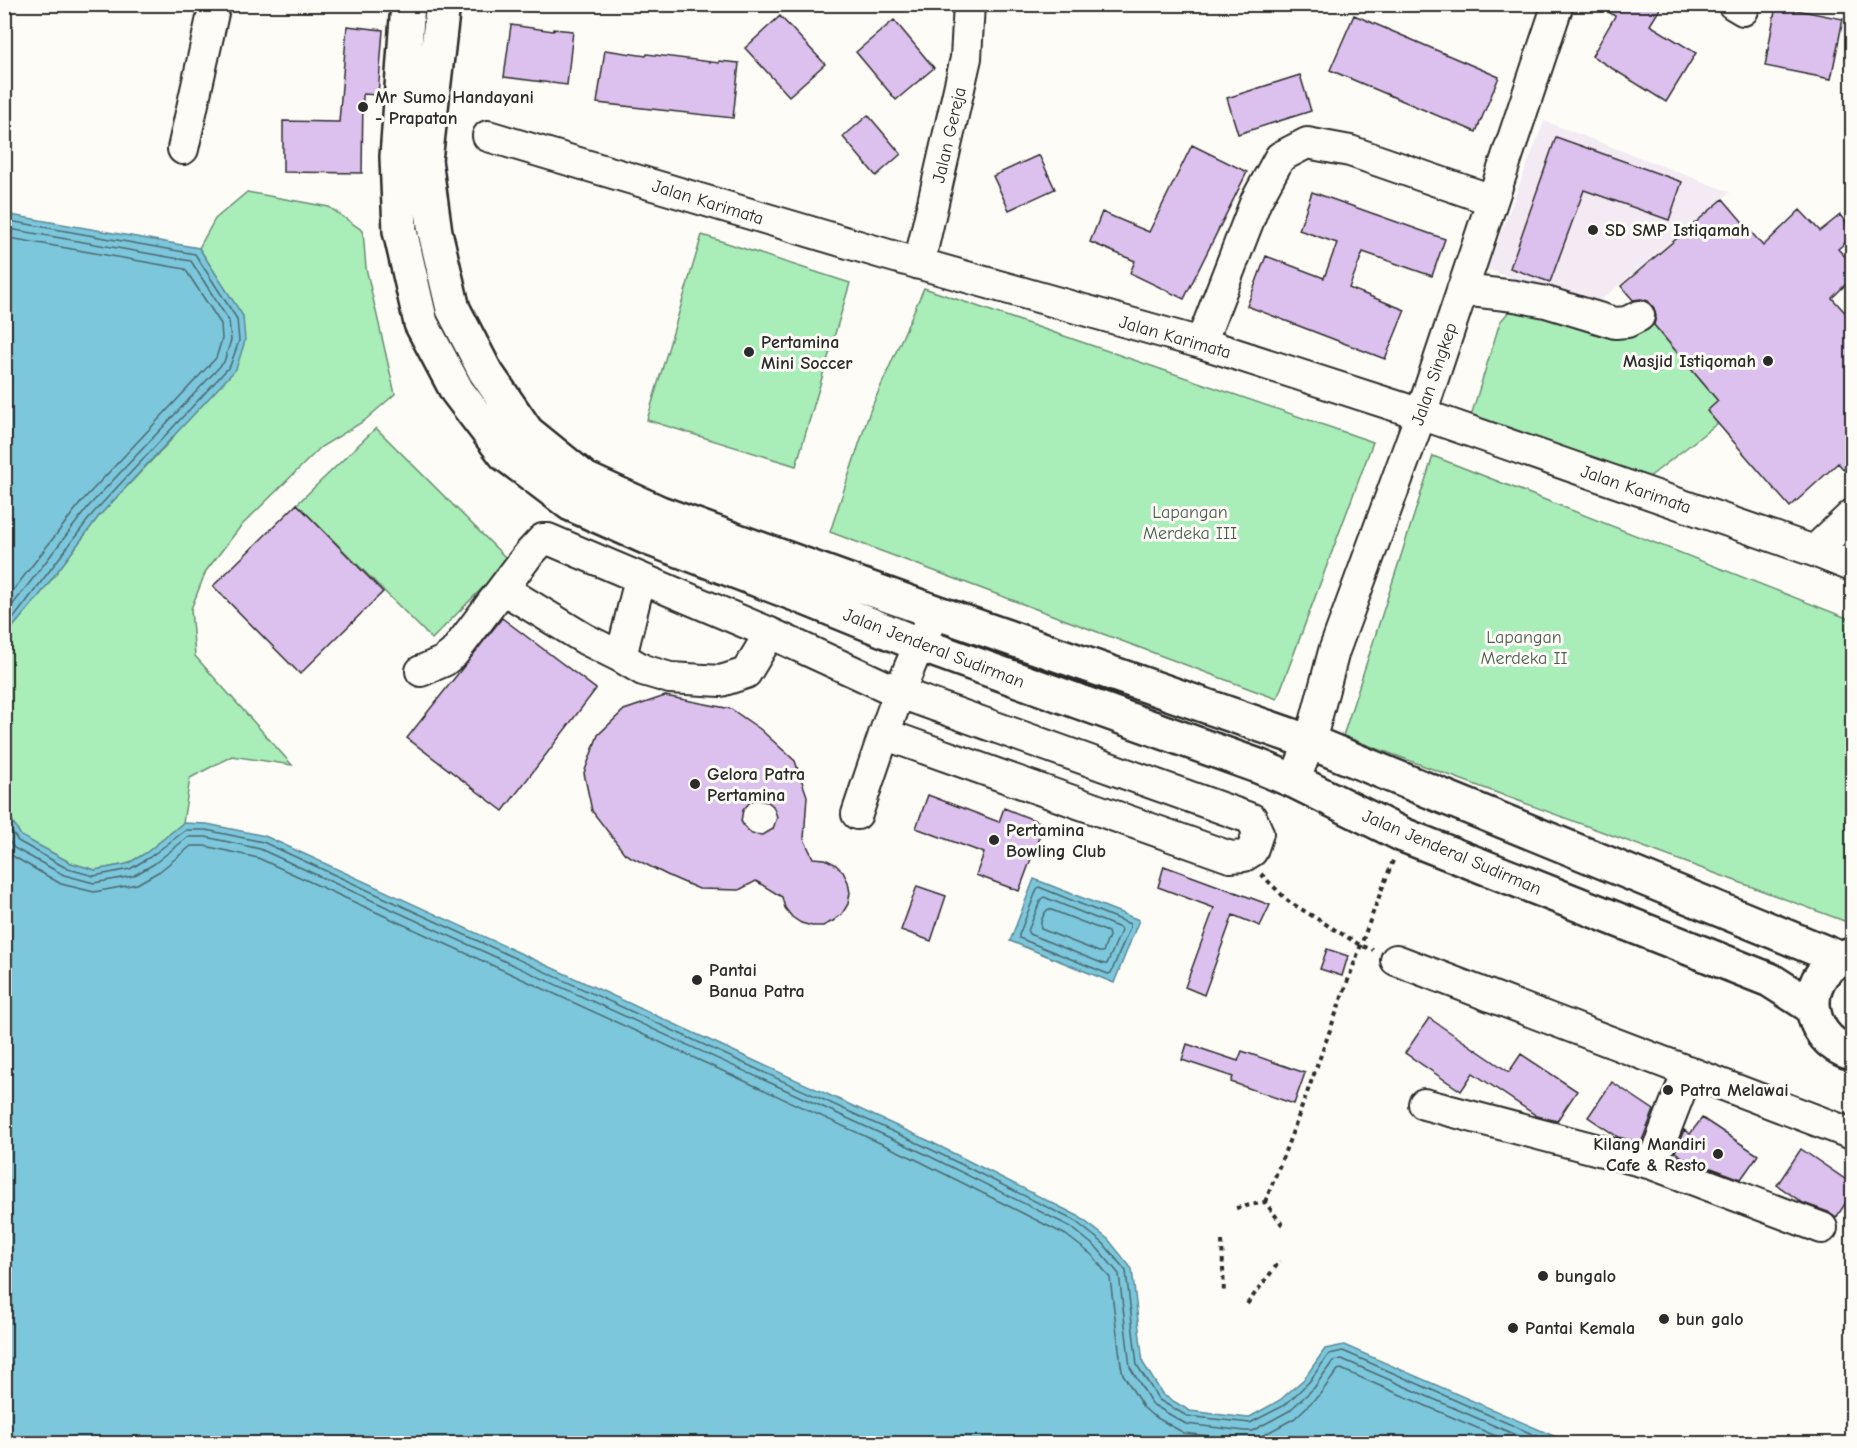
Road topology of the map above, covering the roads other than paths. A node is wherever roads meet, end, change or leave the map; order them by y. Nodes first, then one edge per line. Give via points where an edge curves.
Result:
1 (215, 4) edge
2 (408, 4) edge
3 (443, 4) edge
4 (969, 4) edge
5 (1558, 4) edge
6 (488, 136) dead end
7 (183, 149) dead end
8 (1492, 200) junction
9 (920, 264) junction
10 (1462, 290) junction
11 (1639, 316) dead end
12 (1201, 343) junction
13 (1421, 414) junction
14 (1852, 515) edge
15 (1814, 550) junction
16 (1852, 566) edge
17 (640, 579) junction
18 (503, 589) junction
19 (935, 612) junction
20 (770, 633) junction
21 (918, 644) junction
22 (621, 657) junction
23 (421, 671) dead end
24 (900, 693) junction
25 (884, 734) junction
26 (1310, 742) junction
27 (1294, 781) junction
28 (857, 814) dead end
29 (1847, 957) edge
30 (1396, 960) road end
31 (1812, 1007) junction
32 (1852, 1053) edge
33 (1688, 1071) junction
34 (1424, 1104) dead end
35 (1852, 1134) edge
36 (1653, 1164) junction
37 (1822, 1228) dead end

1 - 7 street
2 - 21 highway, Jalan Jenderal Sudirman via 397,157 400,231 421,322 457,391 505,454 571,504
3 - 19 highway, Jalan Jenderal Sudirman via 425,160 435,232 453,309 485,371 526,432 585,479 660,513
4 - 9 street, Jalan Gereja via 966,58
5 - 8 street, Jalan Singkep
6 - 9 street, Jalan Karimata
8 - 10 street, Jalan Singkep
8 - 12 street via 1350,151 1307,143 1280,157 1256,201
9 - 12 street, Jalan Karimata
10 - 11 street via 1546,302 1615,323
10 - 13 street, Jalan Singkep
12 - 13 street, Jalan Karimata
13 - 15 street, Jalan Karimata
13 - 26 street, Jalan Singkep via 1334,651
14 - 15 street
15 - 16 street, Jalan Karimata
17 - 18 street via 543,539
17 - 20 street
17 - 22 street
18 - 22 street
18 - 23 street via 454,653
19 - 21 street
19 - 26 highway, Jalan Jenderal Sudirman
20 - 22 street via 746,673 722,681 670,678 642,670
20 - 24 street
21 - 24 street
21 - 27 highway, Jalan Jenderal Sudirman
24 - 25 street
24 - 25 street via 1252,819 1258,833 1252,851 1230,857
25 - 28 street
26 - 27 street, Jalan Singkep
26 - 29 highway, Jalan Jenderal Sudirman
27 - 31 highway, Jalan Jenderal Sudirman via 1403,835 1770,980
29 - 31 highway, Jalan Jenderal Sudirman via 1819,978
30 - 33 street
31 - 32 highway via 1824,1036
33 - 35 street
33 - 36 street
34 - 36 street
36 - 37 street

